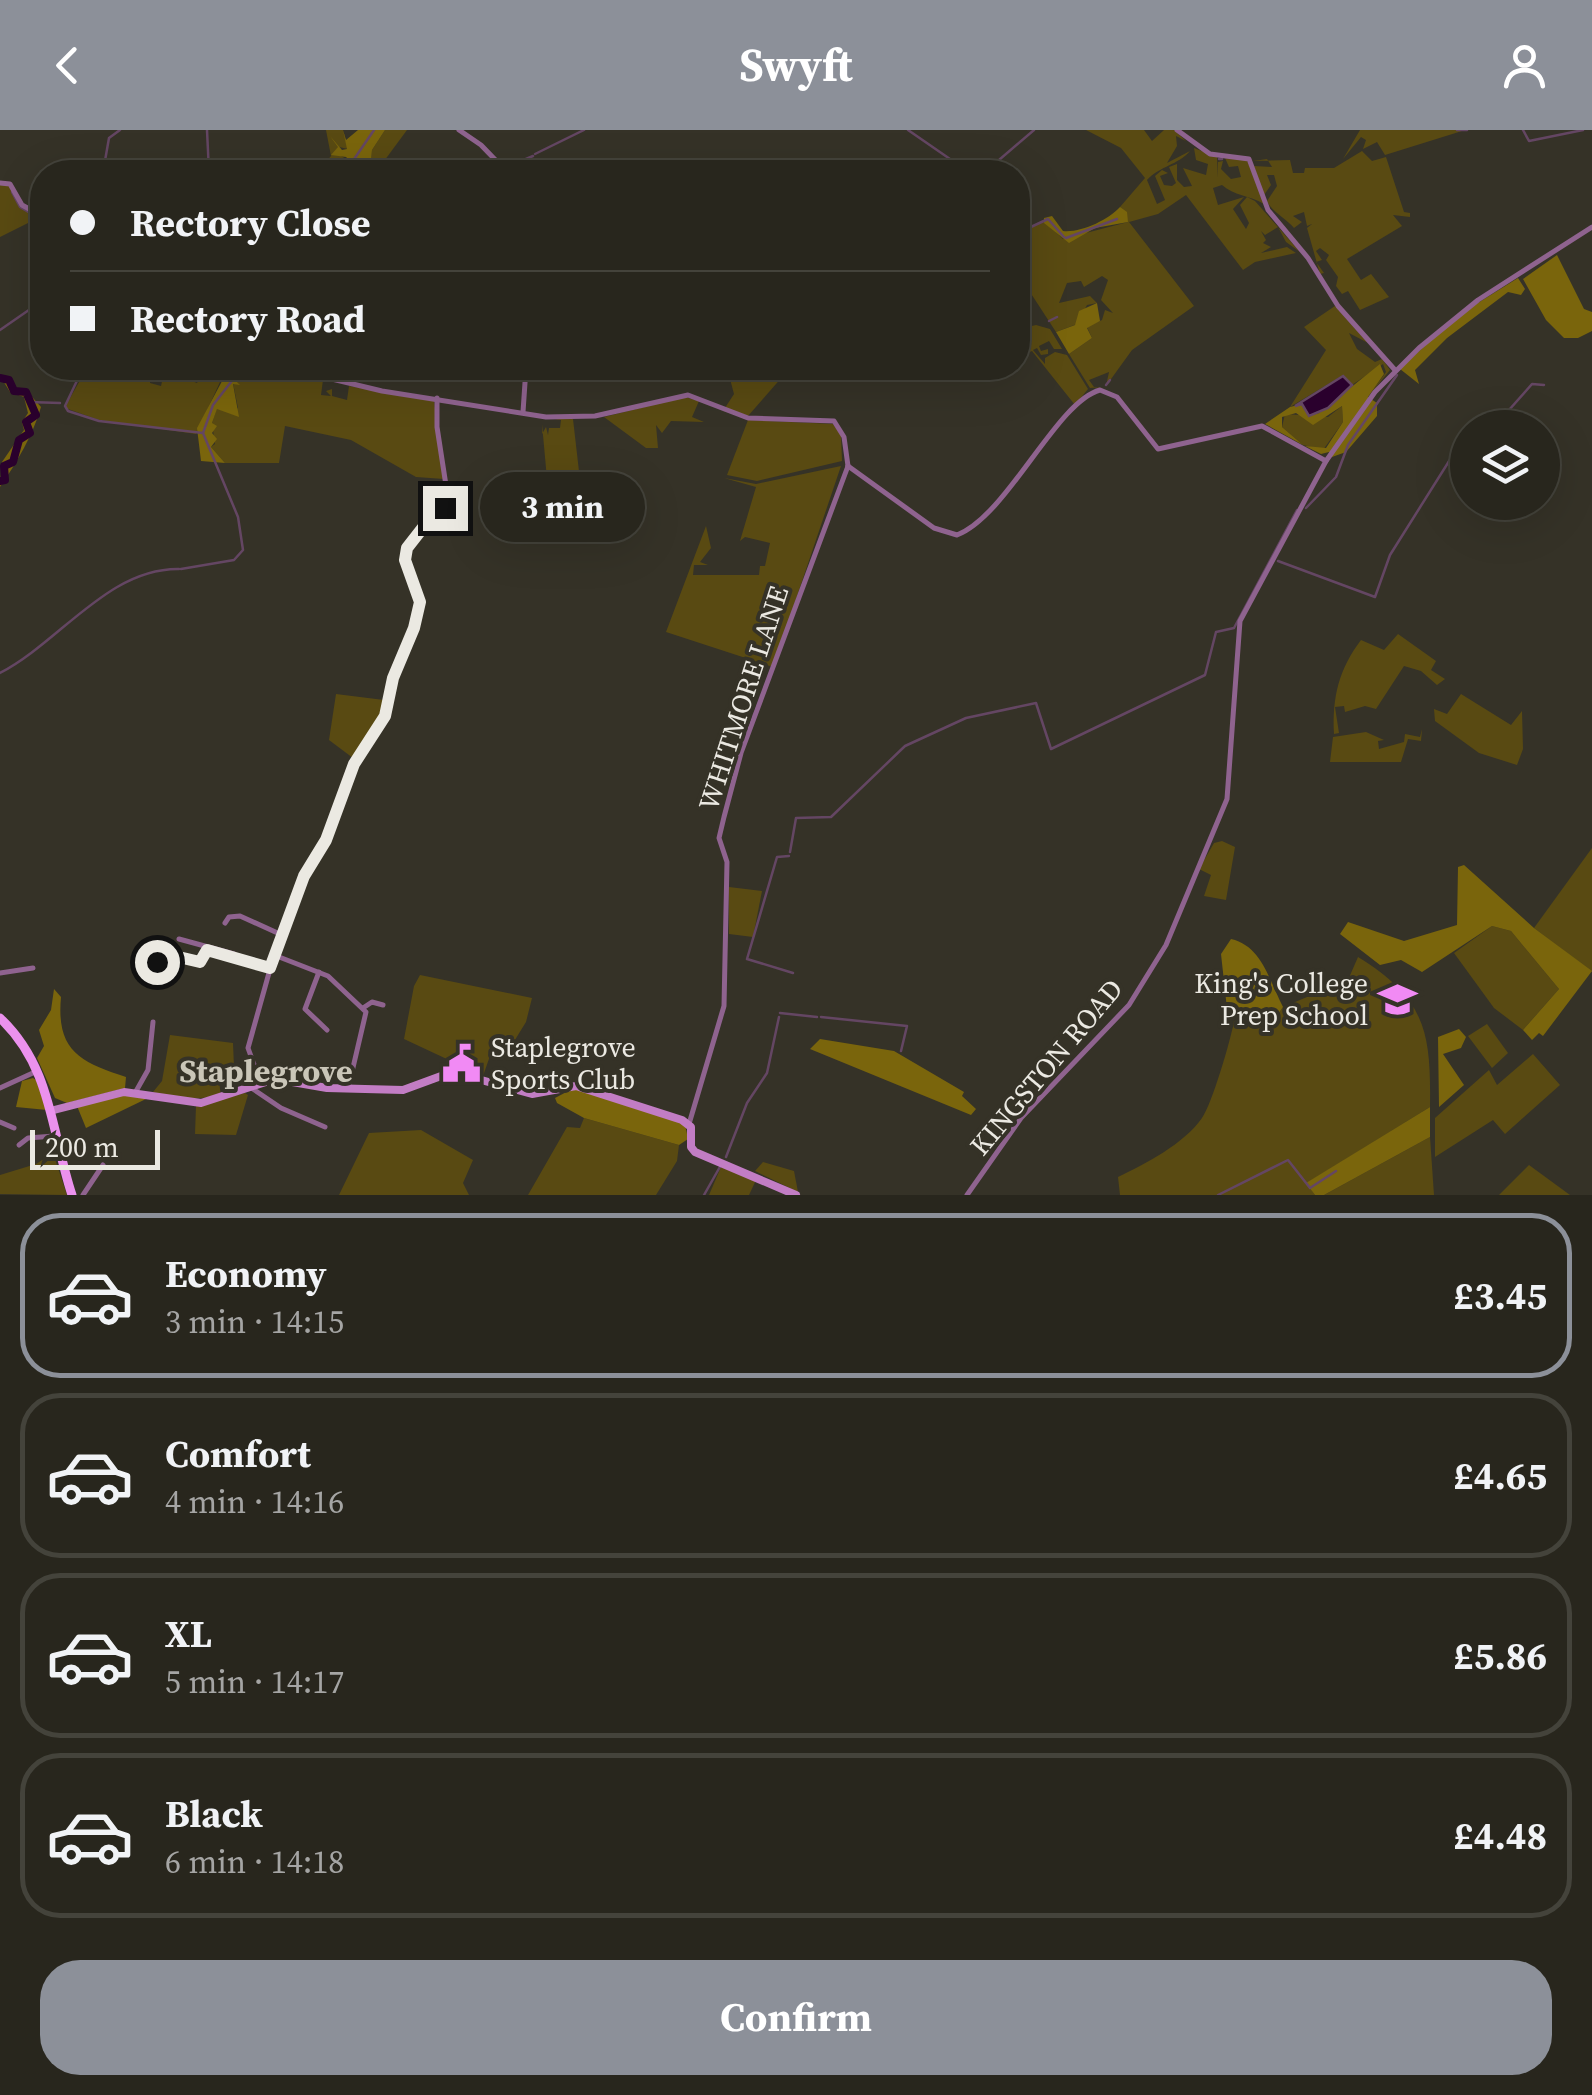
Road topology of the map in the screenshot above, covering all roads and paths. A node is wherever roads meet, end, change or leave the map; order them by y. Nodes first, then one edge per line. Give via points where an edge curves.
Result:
1 (459, 130) edge
2 (1177, 130) edge
3 (495, 160) edge
4 (0, 183) edge
5 (30, 209) edge
6 (1592, 227) edge
7 (1395, 370) junction
8 (336, 380) edge
9 (525, 380) edge
10 (437, 398) junction
11 (523, 412) junction
12 (1326, 461) junction
13 (848, 466) junction
14 (225, 923) dead end
15 (282, 935) junction
16 (179, 939) dead end
17 (274, 955) junction
18 (157, 962) dead end
19 (270, 966) junction
20 (34, 968) dead end
21 (318, 972) junction
22 (0, 973) edge
23 (383, 1005) dead end
24 (363, 1008) junction
25 (0, 1018) edge
26 (152, 1022) dead end
27 (322, 1030) dead end
28 (38, 1071) junction
29 (260, 1081) junction
30 (1, 1085) edge
31 (250, 1087) junction
32 (348, 1089) junction
33 (135, 1092) junction
34 (54, 1110) junction
35 (3, 1122) edge
36 (689, 1124) junction
37 (324, 1127) dead end
38 (14, 1128) dead end
39 (54, 1136) junction
40 (19, 1145) dead end
41 (103, 1165) dead end
42 (72, 1195) edge
43 (82, 1195) edge
44 (795, 1195) edge
45 (967, 1195) edge

1 - 3 street
2 - 7 street via 1210,154 1249,159 1268,210
4 - 5 street via 9,182
6 - 7 street, KINGSTON ROAD via 1456,316
7 - 12 street, KINGSTON ROAD
8 - 10 street
9 - 11 street
10 - 11 street
10 - 15 street via 450,502 405,554 420,598 417,619 385,716 354,764
11 - 13 street via 595,416 690,395 748,418 834,421
12 - 13 street via 1262,426 1160,449 1116,397 1100,390 1074,409 985,516 957,535 934,528
12 - 45 street, KINGSTON ROAD via 1240,622 1228,799 1166,944 1129,1005 1021,1118
13 - 36 street, WHITMORE LANE via 728,800 719,838 728,862 724,1003
14 - 15 street via 240,916
15 - 17 street
16 - 19 street
17 - 19 street
17 - 21 street
18 - 19 street via 170,955 200,962 207,950
19 - 29 street via 248,1048
20 - 22 street
21 - 24 street
21 - 27 street via 303,1012
23 - 24 street
24 - 32 street via 366,1026
25 - 28 main road
26 - 33 street via 148,1070
28 - 30 street
28 - 34 main road
29 - 31 street
29 - 32 street
31 - 33 street via 195,1104
31 - 37 street
32 - 36 street via 409,1090 452,1072 532,1094 576,1086
33 - 34 street
34 - 39 main road
35 - 38 street
36 - 44 street via 690,1143 702,1156
39 - 40 street
39 - 42 main road
41 - 43 street

